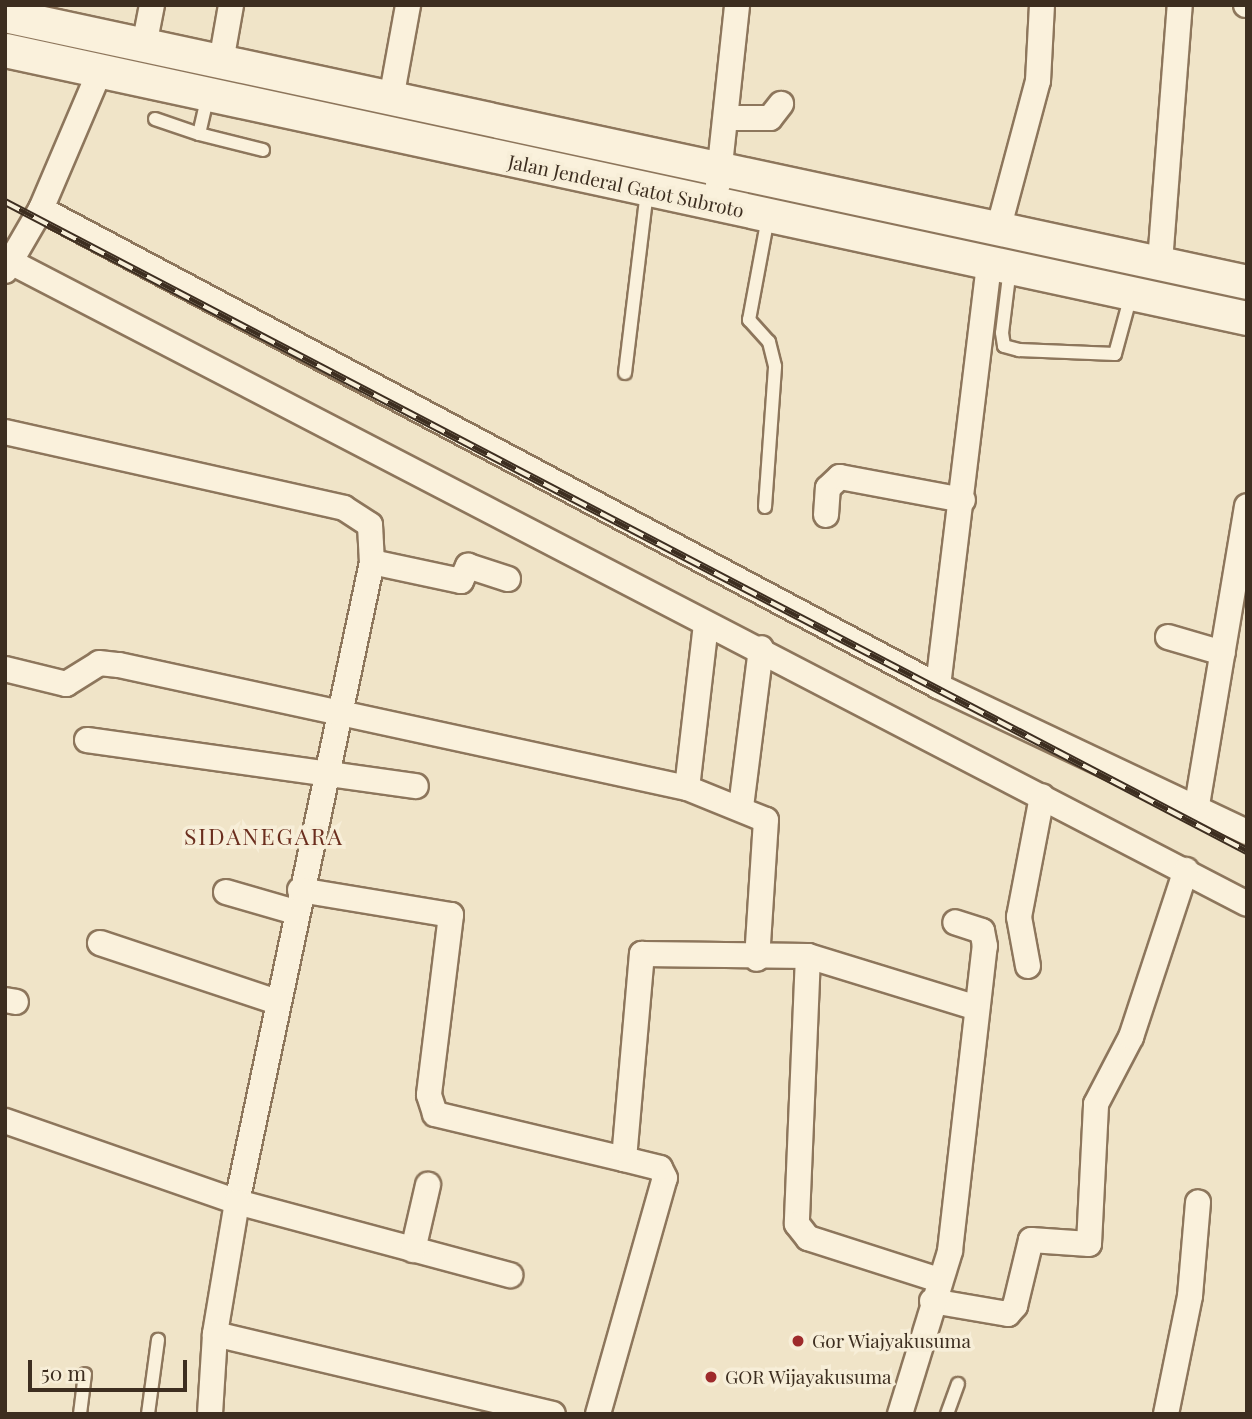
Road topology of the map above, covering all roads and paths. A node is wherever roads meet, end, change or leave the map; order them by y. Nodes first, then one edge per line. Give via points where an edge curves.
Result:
1 (152, 5) edge
2 (231, 5) edge
3 (408, 5) edge
4 (737, 5) edge
5 (1042, 5) edge
6 (1180, 5) edge
7 (5, 15) edge
8 (144, 46) junction
9 (5, 50) edge
10 (221, 62) junction
11 (100, 71) junction
12 (208, 94) junction
13 (391, 99) junction
14 (781, 104) dead end
15 (726, 118) junction
16 (155, 119) dead end
17 (199, 134) junction
18 (263, 150) dead end
19 (720, 169) junction
20 (647, 192) junction
21 (715, 205) junction
22 (41, 209) junction
23 (768, 217) junction
24 (998, 230) junction
25 (1160, 262) junction
26 (7, 264) edge
27 (1000, 265) junction
28 (1247, 282) edge
29 (1131, 295) junction
30 (1247, 318) edge
31 (625, 373) dead end
32 (5, 432) edge
33 (963, 500) junction
34 (1247, 506) edge
35 (765, 507) dead end
36 (826, 515) dead end
37 (1243, 554) edge
38 (372, 562) junction
39 (508, 579) dead end
40 (706, 624) junction
41 (1237, 627) edge
42 (1168, 638) dead end
43 (761, 648) junction
44 (1223, 653) junction
45 (5, 669) edge
46 (938, 686) junction
47 (337, 712) junction
48 (87, 740) dead end
49 (325, 771) junction
50 (416, 786) dead end
51 (687, 788) junction
52 (1042, 796) junction
53 (741, 807) junction
54 (1196, 811) junction
55 (1247, 832) edge
56 (1186, 870) junction
57 (226, 892) dead end
58 (298, 901) junction
59 (1247, 904) edge
60 (955, 922) dead end
61 (100, 943) dead end
62 (808, 956) junction
63 (757, 959) junction
64 (1028, 966) dead end
65 (277, 1002) junction
66 (977, 1008) junction
67 (5, 1121) edge
68 (624, 1159) junction
69 (428, 1185) dead end
70 (237, 1202) junction
71 (1198, 1202) dead end
72 (413, 1250) junction
73 (510, 1275) dead end
74 (935, 1291) junction
75 (215, 1334) junction
76 (158, 1340) dead end
77 (85, 1374) dead end
78 (958, 1384) dead end
79 (80, 1414) edge
80 (148, 1414) edge
81 (210, 1414) edge
82 (553, 1414) edge
83 (598, 1414) edge
84 (900, 1414) edge
85 (947, 1414) edge
86 (1166, 1414) edge

1 - 8 street
2 - 10 street
3 - 13 street
4 - 15 street
5 - 24 street via 1038,81
6 - 25 street
7 - 8 main road, Jalan Jenderal Gatot Subroto
8 - 10 main road, Jalan Jenderal Gatot Subroto
9 - 11 main road, Jalan Jenderal Gatot Subroto
10 - 13 main road, Jalan Jenderal Gatot Subroto
11 - 12 main road, Jalan Jenderal Gatot Subroto
11 - 22 street
12 - 17 lane
12 - 20 main road, Jalan Jenderal Gatot Subroto
13 - 19 main road, Jalan Jenderal Gatot Subroto
14 - 15 street via 769,118
15 - 19 street
16 - 17 lane
17 - 18 lane
19 - 21 street
19 - 24 main road, Jalan Jenderal Gatot Subroto
20 - 21 main road, Jalan Jenderal Gatot Subroto
20 - 31 lane
21 - 23 main road, Jalan Jenderal Gatot Subroto
22 - 26 street
22 - 46 street
23 - 27 main road, Jalan Jenderal Gatot Subroto
23 - 35 lane via 749,320 769,342 775,366
24 - 25 main road, Jalan Jenderal Gatot Subroto
25 - 28 main road, Jalan Jenderal Gatot Subroto
26 - 40 street
27 - 29 main road, Jalan Jenderal Gatot Subroto
27 - 29 lane via 1004,346 1019,351 1115,354
27 - 33 street
29 - 30 main road, Jalan Jenderal Gatot Subroto
32 - 38 street via 81,456 344,508 370,525
33 - 36 street via 840,477 828,488
33 - 46 street
34 - 37 street
37 - 41 street
38 - 39 street via 461,581 468,566
38 - 47 street
40 - 43 street
40 - 51 street
41 - 44 street
42 - 44 street
43 - 52 street
43 - 53 street
44 - 54 street
45 - 47 street via 66,684 104,662
46 - 54 street via 1017,719
47 - 49 street
47 - 51 street
48 - 49 street
49 - 50 street
49 - 58 street
51 - 53 street
52 - 56 street
52 - 64 street via 1019,917
53 - 63 street via 766,820
54 - 55 street
56 - 59 street
56 - 74 street via 1130,1037 1096,1104 1089,1244 1031,1240 1015,1306 1008,1314
57 - 58 street
58 - 65 street
58 - 68 street via 451,915 429,1095 435,1114
60 - 66 street via 982,931
61 - 65 street
62 - 63 street
62 - 66 street
62 - 74 street via 797,1224 808,1238
63 - 68 street via 642,954
65 - 70 street
66 - 74 street via 950,1251
67 - 70 street
68 - 83 street via 660,1168 665,1178
69 - 72 street
70 - 72 street
70 - 75 street
71 - 86 street via 1188,1307
72 - 73 street
74 - 84 street
75 - 81 street
75 - 82 street
76 - 80 lane
77 - 79 lane
78 - 85 lane

